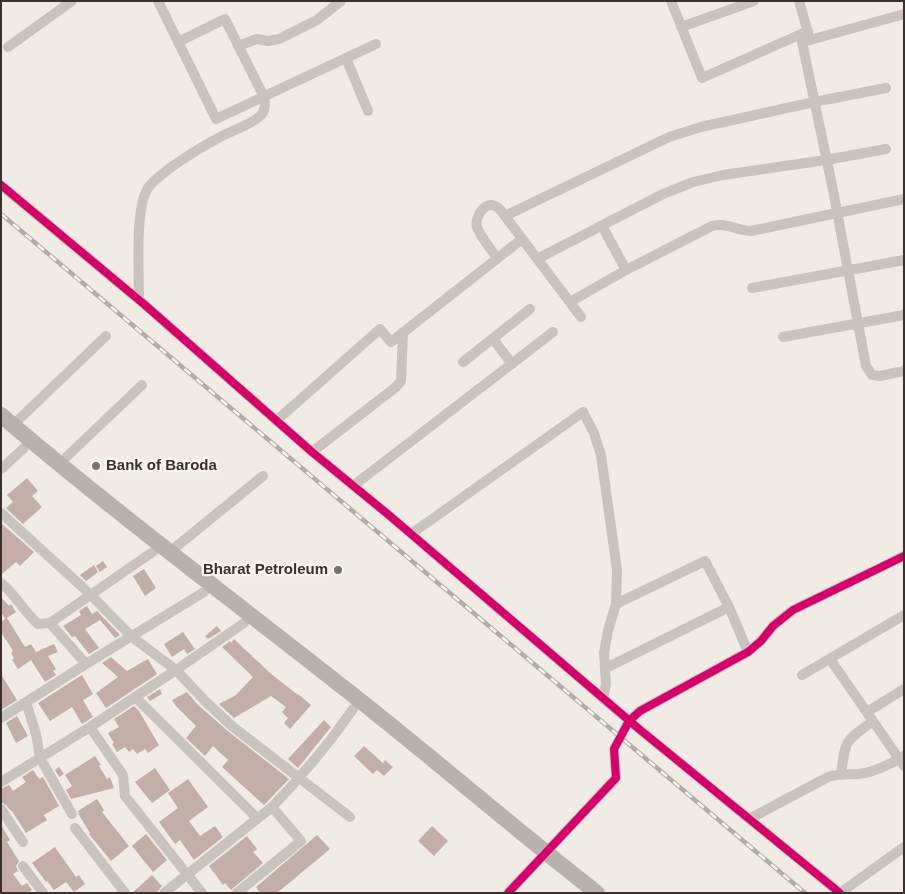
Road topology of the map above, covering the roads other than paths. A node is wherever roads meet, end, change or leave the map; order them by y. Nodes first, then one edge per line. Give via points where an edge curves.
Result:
1 (72, 1) edge
2 (158, 1) edge
3 (341, 1) edge
4 (670, 1) edge
5 (754, 1) edge
6 (799, 1) edge
7 (904, 14) edge
8 (681, 27) junction
9 (809, 35) junction
10 (178, 42) junction
11 (376, 44) dead end
12 (238, 46) junction
13 (8, 47) dead end
14 (346, 58) junction
15 (886, 88) dead end
16 (264, 97) junction
17 (814, 102) junction
18 (368, 111) dead end
19 (216, 119) junction
20 (222, 136) junction
21 (886, 149) dead end
22 (826, 160) junction
23 (1, 185) edge
24 (904, 199) edge
25 (837, 212) junction
26 (506, 216) junction
27 (602, 226) junction
28 (522, 239) junction
29 (497, 258) junction
30 (537, 259) junction
31 (904, 260) edge
32 (626, 270) junction
33 (848, 270) junction
34 (752, 288) dead end
35 (139, 300) junction
36 (570, 302) junction
37 (530, 309) dead end
38 (904, 315) edge
39 (581, 317) dead end
40 (858, 324) junction
41 (403, 332) junction
42 (553, 332) dead end
43 (106, 336) dead end
44 (783, 337) dead end
45 (493, 339) junction
46 (463, 362) dead end
47 (512, 364) junction
48 (904, 371) edge
49 (142, 385) dead end
50 (276, 421) junction
51 (5, 423) edge
52 (24, 448) junction
53 (312, 452) junction
54 (60, 464) junction
55 (1, 469) edge
56 (263, 476) dead end
57 (353, 486) junction
58 (1, 513) edge
59 (411, 534) junction
60 (154, 551) junction
61 (171, 551) junction
62 (904, 556) edge
63 (3, 586) edge
64 (204, 592) junction
65 (90, 594) junction
66 (616, 604) junction
67 (729, 607) junction
68 (904, 615) edge
69 (50, 623) junction
70 (244, 623) junction
71 (132, 637) junction
72 (748, 652) junction
73 (830, 659) junction
74 (86, 664) junction
75 (606, 668) junction
76 (176, 670) junction
77 (802, 675) dead end
78 (904, 689) edge
79 (135, 697) junction
80 (603, 699) junction
81 (26, 702) junction
82 (353, 709) junction
83 (867, 712) junction
84 (1, 718) edge
85 (629, 721) junction
86 (873, 721) junction
87 (90, 727) junction
88 (40, 758) junction
89 (902, 760) edge
90 (841, 773) junction
91 (300, 778) junction
92 (1, 782) edge
93 (272, 807) junction
94 (1, 809) edge
95 (72, 814) dead end
96 (350, 816) dead end
97 (257, 818) junction
98 (750, 819) junction
99 (75, 828) dead end
100 (23, 842) dead end
101 (904, 847) edge
102 (542, 857) junction
103 (23, 866) dead end
104 (187, 873) junction
105 (43, 893) edge
106 (125, 893) edge
107 (164, 893) edge
108 (202, 893) edge
109 (237, 893) edge
110 (508, 893) edge
111 (579, 893) edge
112 (596, 893) edge
113 (840, 893) edge

1 - 13 street
2 - 10 street
3 - 12 street via 317,20 279,39 257,38
4 - 8 street
5 - 8 street
6 - 9 street
7 - 9 street
8 - 9 street via 702,78
9 - 17 street via 802,42
10 - 12 street via 225,19
10 - 19 street
11 - 14 street
12 - 16 street
14 - 16 street
14 - 18 street
15 - 17 street
16 - 19 street
16 - 20 street via 265,107 261,115
17 - 22 street
17 - 26 street via 669,137
19 - 20 street
20 - 35 street via 161,175 147,189 140,218
21 - 22 street
22 - 25 street
22 - 27 street via 693,182
23 - 35 street
24 - 25 street
25 - 32 street via 751,231 719,224
25 - 33 street
26 - 28 street
26 - 29 street via 492,205 479,212 476,220
27 - 30 street
27 - 32 street
28 - 29 street
28 - 30 street
29 - 41 street
30 - 36 street
31 - 33 street
32 - 36 street
33 - 34 street
33 - 40 street
35 - 50 street
36 - 39 street
37 - 45 street
38 - 40 street
40 - 44 street
40 - 48 street via 866,366 872,375
41 - 50 street via 391,342 380,329
41 - 53 street via 400,381 396,387
42 - 47 street
43 - 51 street
45 - 46 street
45 - 47 street
47 - 57 street
49 - 54 street
50 - 53 street
51 - 52 main road
51 - 54 main road
52 - 55 street
52 - 60 main road
53 - 57 street
54 - 61 main road
56 - 61 street
57 - 59 street
58 - 65 street
59 - 66 street via 583,412 601,455 617,570
59 - 80 street
60 - 64 main road
60 - 65 street
61 - 102 main road via 359,700
62 - 72 street via 793,610
63 - 69 street via 38,624
64 - 70 main road
64 - 71 street
65 - 69 street
65 - 71 street
66 - 67 street via 706,561
66 - 75 street via 604,653
67 - 72 street
67 - 75 street
68 - 73 street
69 - 74 street
70 - 76 street
70 - 82 main road
71 - 74 street
71 - 76 street
72 - 85 street via 640,711
73 - 77 street
73 - 83 street
74 - 81 street
75 - 80 street
76 - 79 street
76 - 91 street via 233,727
78 - 83 street
79 - 87 street
79 - 97 street
80 - 85 street
81 - 84 street
81 - 88 street
82 - 91 street
82 - 102 main road
83 - 86 street
85 - 98 street
85 - 102 street via 614,749 616,778
86 - 89 street
86 - 90 street via 848,740
87 - 88 street
87 - 104 street via 123,775 125,796
88 - 92 street
88 - 95 street
89 - 90 street via 869,772
90 - 98 street
91 - 93 street
91 - 96 street
93 - 97 street
93 - 109 street via 301,841
94 - 100 street
97 - 104 street
98 - 113 street
99 - 106 street
101 - 113 street
102 - 110 street
102 - 111 main road
102 - 112 main road
103 - 105 street
104 - 107 street
104 - 108 street

